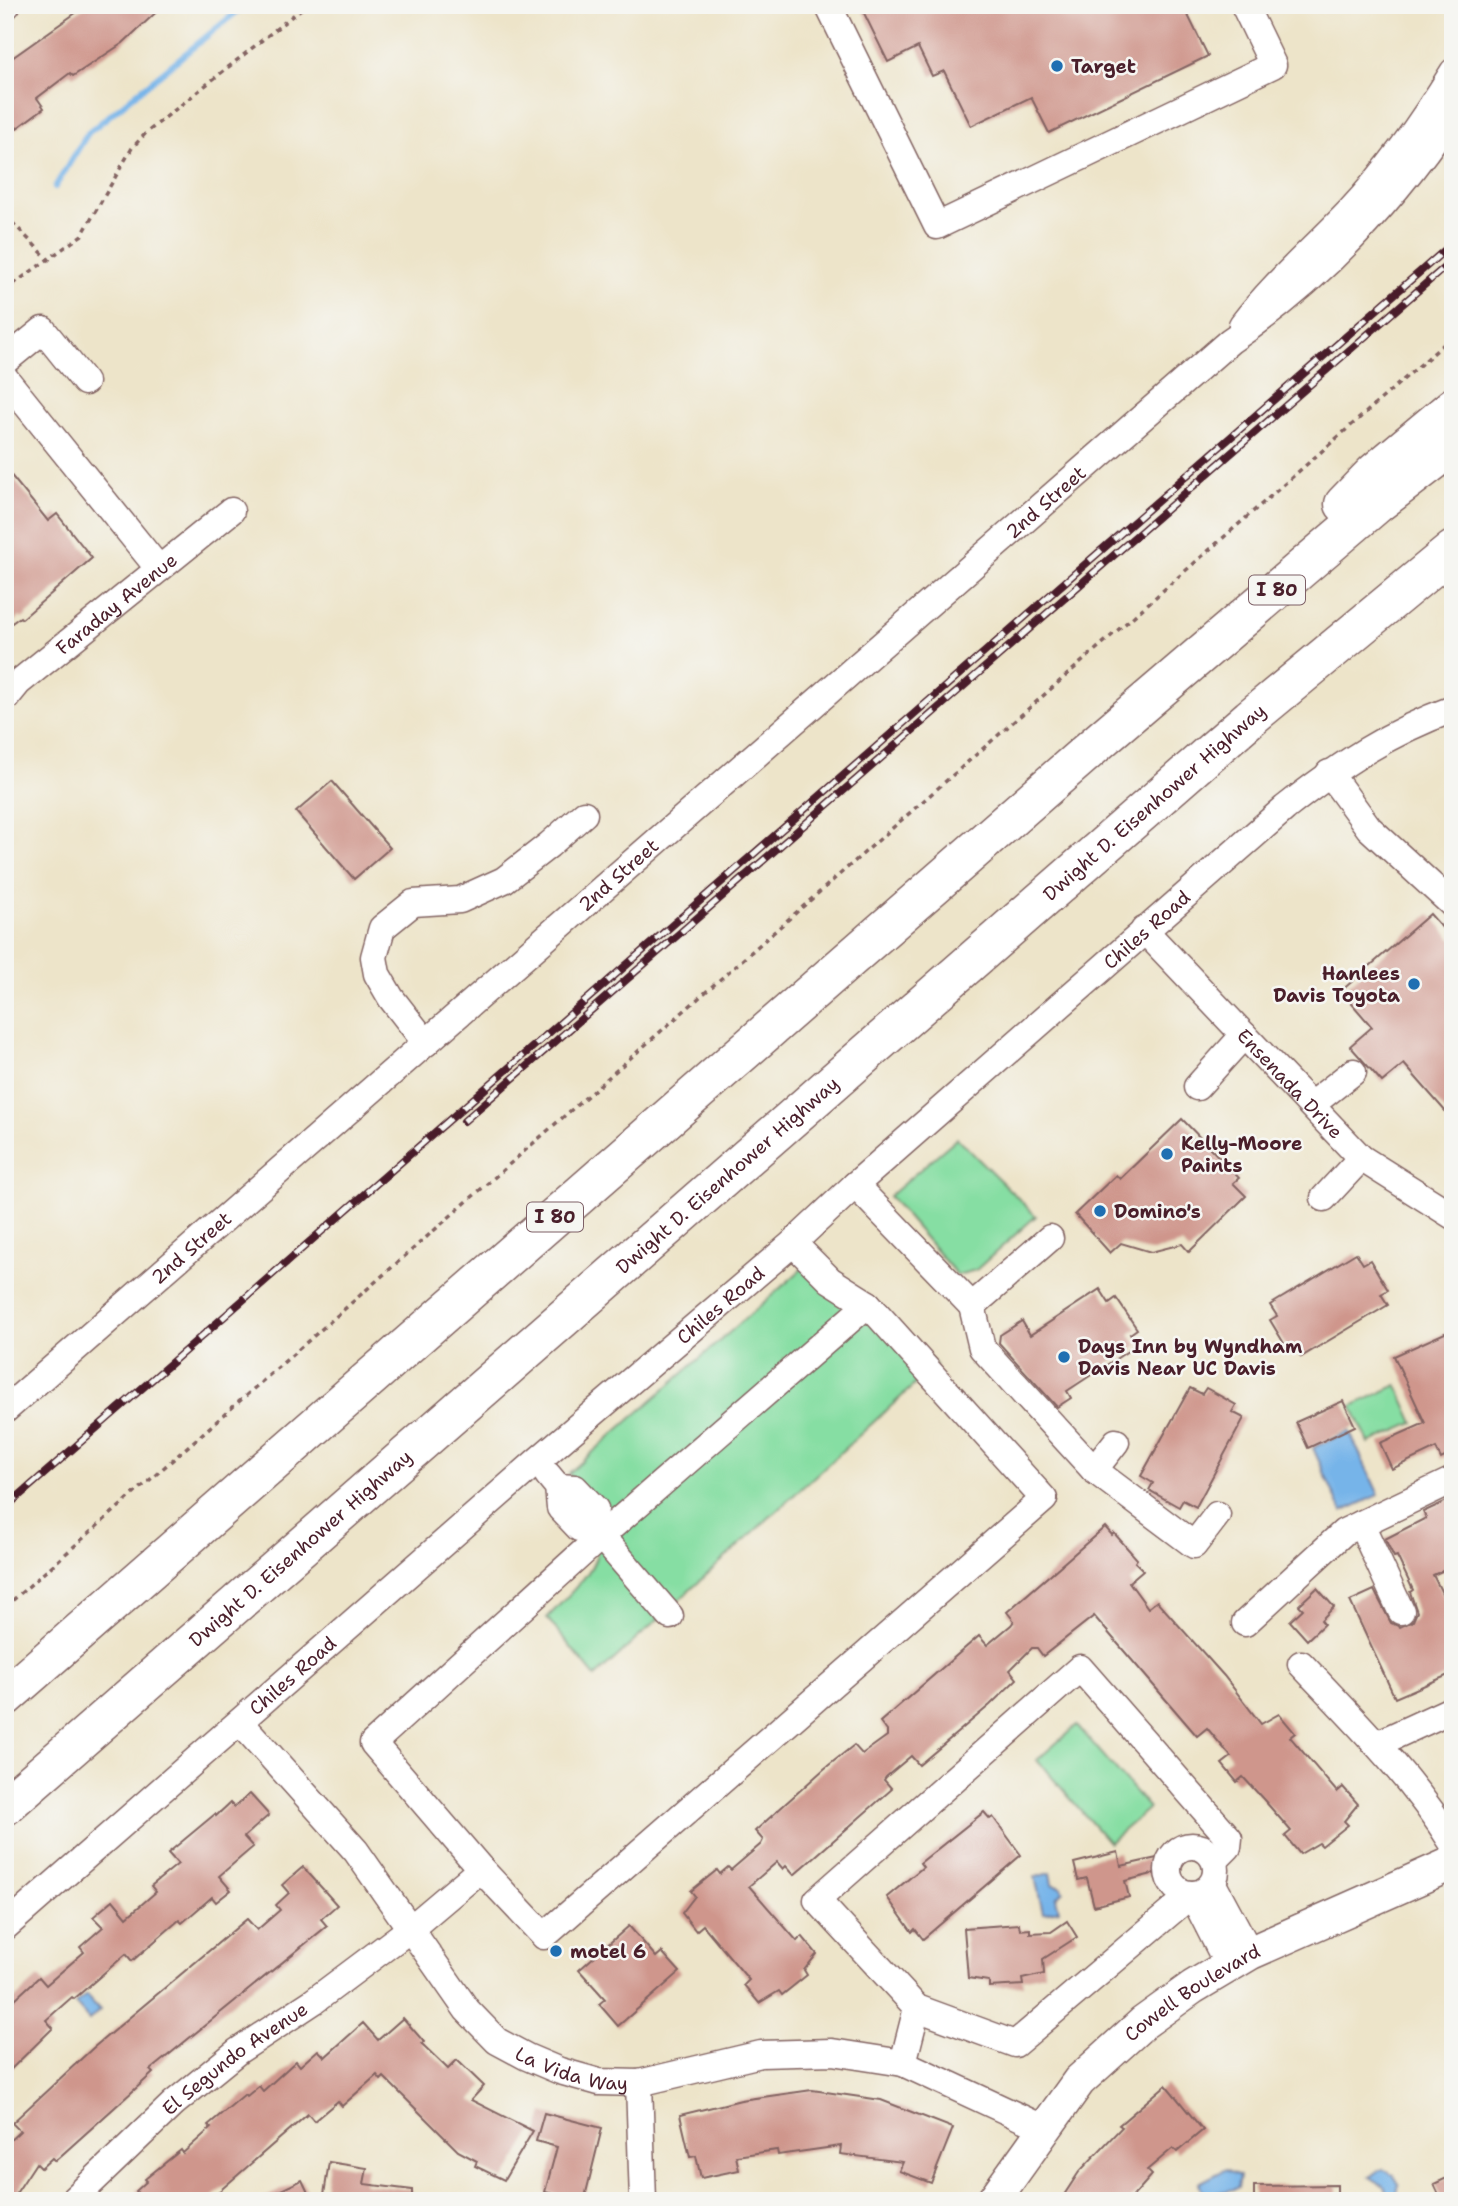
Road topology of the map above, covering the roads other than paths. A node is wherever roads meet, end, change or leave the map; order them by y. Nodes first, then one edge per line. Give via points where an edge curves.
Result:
1 (828, 5) edge
2 (1244, 5) edge
3 (1453, 72) edge
4 (1453, 113) edge
5 (1230, 341) junction
6 (5, 361) edge
7 (5, 378) edge
8 (85, 382) dead end
9 (1453, 407) edge
10 (1453, 446) edge
11 (231, 511) dead end
12 (1453, 550) edge
13 (159, 569) junction
14 (5, 699) edge
15 (1453, 709) edge
16 (1104, 737) junction
17 (1329, 773) junction
18 (583, 814) dead end
19 (1453, 905) edge
20 (1144, 930) junction
21 (1244, 1035) junction
22 (426, 1043) junction
23 (1353, 1072) dead end
24 (1197, 1087) dead end
25 (1311, 1105) junction
26 (1361, 1158) junction
27 (855, 1185) junction
28 (1324, 1198) dead end
29 (1453, 1216) edge
30 (1049, 1238) dead end
31 (793, 1243) junction
32 (868, 1304) junction
33 (972, 1306) junction
34 (5, 1410) edge
35 (1116, 1442) dead end
36 (536, 1462) junction
37 (1094, 1470) junction
38 (1453, 1480) edge
39 (1217, 1515) dead end
40 (1361, 1524) junction
41 (597, 1531) junction
42 (1401, 1611) dead end
43 (670, 1616) dead end
44 (1245, 1623) dead end
45 (1301, 1664) dead end
46 (5, 1697) edge
47 (1453, 1709) edge
48 (241, 1723) junction
49 (1377, 1744) junction
50 (5, 1806) edge
51 (1453, 1844) edge
52 (1453, 1863) edge
53 (481, 1868) junction
54 (1207, 1880) junction
55 (5, 1927) edge
56 (410, 1929) junction
57 (1239, 1959) junction
58 (917, 2008) junction
59 (903, 2063) junction
60 (639, 2083) junction
61 (1043, 2127) junction
62 (72, 2201) edge
63 (643, 2201) edge
64 (993, 2201) edge

1 - 2 street via 937,226 1273,65
3 - 5 street, 2nd Street via 1381,175 1306,257 1267,292
4 - 5 street, 2nd Street via 1347,246 1280,307
5 - 22 street, 2nd Street
6 - 8 street via 43,330
7 - 13 street
9 - 16 highway via 1375,472 1237,612
10 - 16 highway, I 80 via 1377,504
11 - 13 street, Faraday Avenue
12 - 50 highway, Dwight D. Eisenhower Highway via 1229,737
13 - 14 street, Faraday Avenue via 18,683
15 - 17 street, Chiles Road via 1383,738
16 - 46 highway, I 80
17 - 19 street via 1369,828
17 - 20 street, Chiles Road
18 - 22 street via 503,880 460,900 413,903 383,928 374,957 377,974
20 - 21 street, Ensenada Drive
20 - 27 street, Chiles Road
21 - 24 street
21 - 25 street, Ensenada Drive
22 - 34 street, 2nd Street
23 - 25 street
25 - 26 street, Ensenada Drive
26 - 28 street
26 - 29 street, Ensenada Drive
27 - 31 street, Chiles Road
27 - 33 street
30 - 33 street
31 - 32 street via 830,1280
31 - 36 street, Chiles Road
32 - 41 street
32 - 53 street via 1044,1499 544,1936
33 - 37 street via 982,1349
35 - 37 street
36 - 41 street via 558,1487 560,1508 579,1528
36 - 48 street, Chiles Road
37 - 39 street via 1194,1545
38 - 40 street
40 - 42 street
40 - 44 street via 1344,1532
41 - 43 street
41 - 53 street via 373,1743
45 - 49 street
47 - 49 street
48 - 55 street, Chiles Road
48 - 56 street, La Vida Way via 356,1851
49 - 51 street
52 - 57 main road, Cowell Boulevard
53 - 56 street, El Segundo Avenue
54 - 57 street
54 - 58 street via 1015,2044
54 - 58 street via 1229,1838 1080,1668 817,1899
56 - 60 street, La Vida Way via 467,2010 497,2041 560,2071 599,2082
56 - 62 street, El Segundo Avenue via 174,2102
57 - 61 main road, Cowell Boulevard via 1143,2023 1079,2081
58 - 59 street
59 - 60 street, La Vida Way via 832,2052 761,2054
59 - 61 street, La Vida Way
60 - 63 street
61 - 64 main road, Cowell Boulevard

